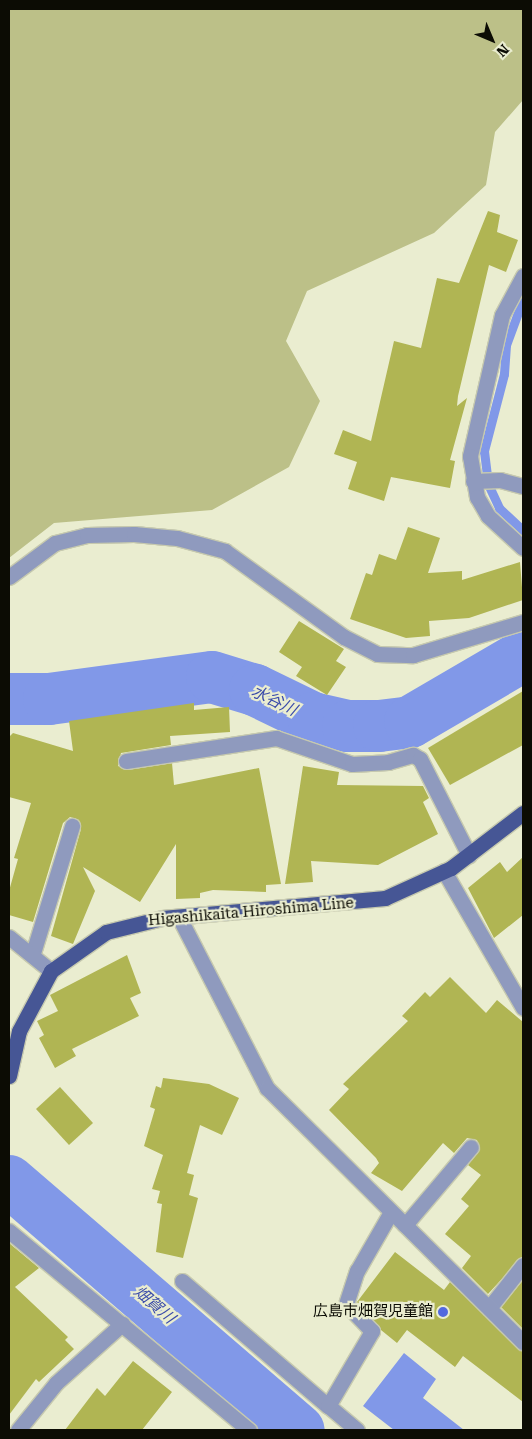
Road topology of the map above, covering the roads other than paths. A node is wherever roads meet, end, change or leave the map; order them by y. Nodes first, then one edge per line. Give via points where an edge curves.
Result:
1 (523, 276) edge
2 (473, 481) junction
3 (523, 486) edge
4 (523, 548) edge
5 (9, 577) edge
6 (523, 622) edge
7 (126, 760) dead end
8 (523, 813) edge
9 (72, 826) dead end
10 (469, 855) junction
11 (444, 871) junction
12 (180, 919) junction
13 (9, 937) edge
14 (34, 954) junction
15 (51, 971) junction
16 (519, 989) edge
17 (523, 1008) edge
18 (9, 1076) edge
19 (471, 1148) dead end
20 (391, 1212) junction
21 (405, 1225) junction
22 (9, 1231) edge
23 (523, 1265) edge
24 (182, 1281) dead end
25 (489, 1308) junction
26 (122, 1324) junction
27 (523, 1342) edge
28 (328, 1406) junction
29 (18, 1430) edge
30 (249, 1430) edge
31 (357, 1430) edge

1 - 2 street via 510,298 495,338 490,375 472,434
2 - 3 street via 500,480
2 - 4 street via 488,516
5 - 6 street via 55,543 87,535 134,534 178,538 225,551 344,637 377,654 413,655
7 - 10 street via 276,738 352,764 388,762 412,755 420,759
8 - 10 main road, Higashikaita Hiroshima Line
9 - 14 street
10 - 11 main road, Higashikaita Hiroshima Line
11 - 12 main road, Higashikaita Hiroshima Line via 385,898 353,904
11 - 16 street
12 - 15 main road, Higashikaita Hiroshima Line via 135,923 106,932
12 - 20 street via 267,1088
13 - 14 street
14 - 15 street
15 - 18 main road, Higashikaita Hiroshima Line via 29,1005
16 - 17 street
19 - 21 street
20 - 21 street
20 - 28 street via 357,1270 346,1304 372,1331
21 - 25 street
22 - 26 street
23 - 25 street
24 - 28 street
25 - 27 street
26 - 29 street via 56,1383
26 - 30 street
28 - 31 street

